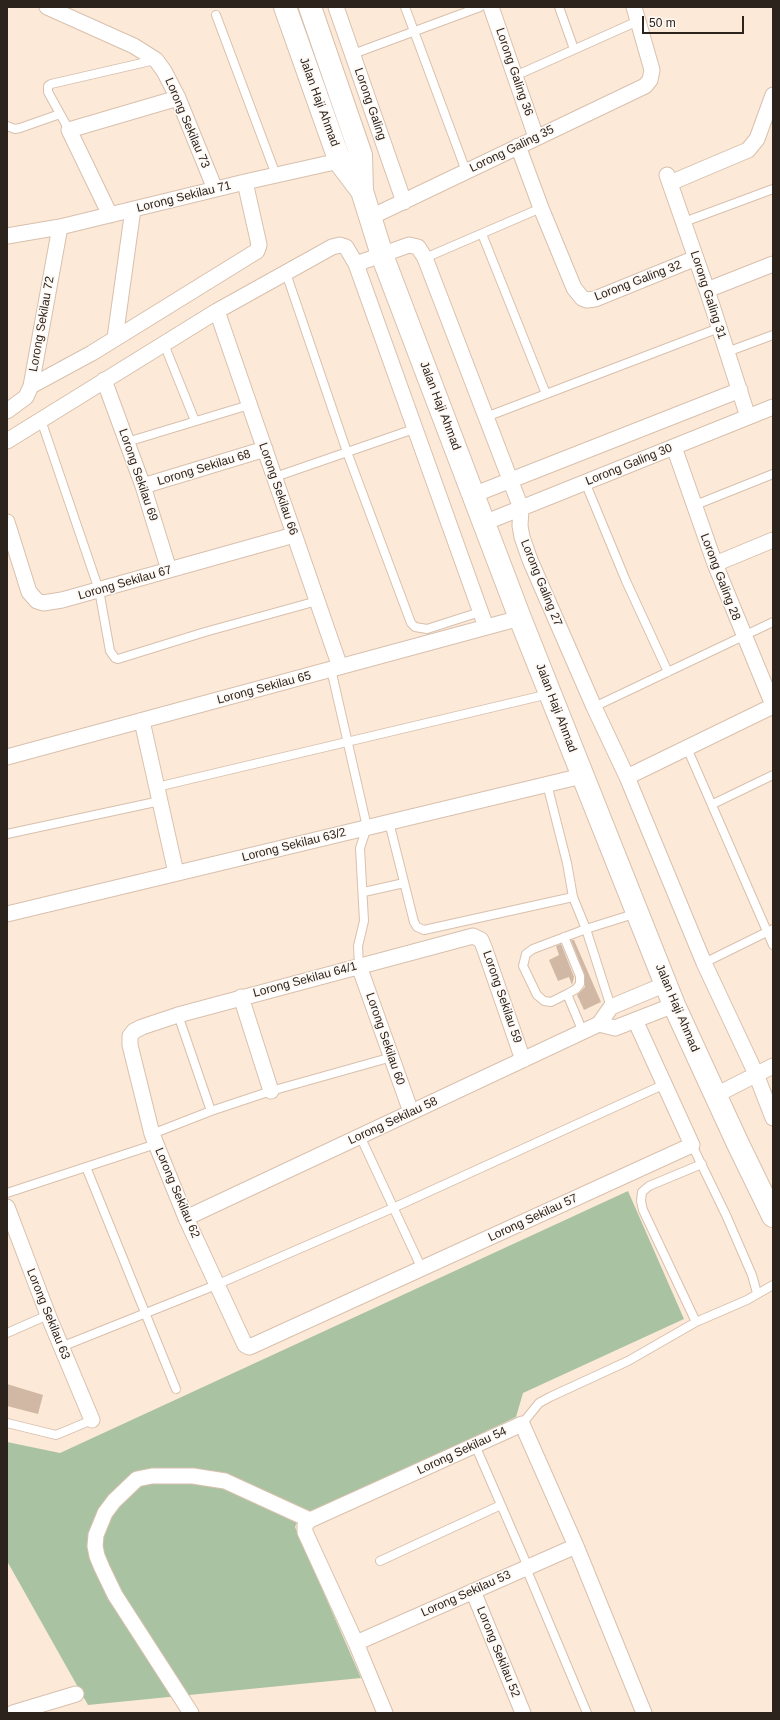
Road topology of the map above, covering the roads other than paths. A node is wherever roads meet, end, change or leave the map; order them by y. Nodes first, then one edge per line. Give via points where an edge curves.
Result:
1 (48, 7) edge
2 (285, 7) edge
3 (310, 7) edge
4 (336, 7) edge
5 (405, 7) edge
6 (480, 7) edge
7 (491, 7) edge
8 (558, 7) edge
9 (636, 14) edge
10 (216, 15) dead end
11 (414, 32) junction
12 (574, 49) junction
13 (353, 54) junction
14 (156, 60) junction
15 (515, 76) junction
16 (773, 95) edge
17 (178, 98) junction
18 (60, 114) junction
19 (7, 126) edge
20 (69, 130) junction
21 (536, 137) junction
22 (518, 146) junction
23 (361, 155) junction
24 (340, 162) junction
25 (466, 171) junction
26 (276, 175) junction
27 (245, 182) junction
28 (214, 189) junction
29 (773, 189) edge
30 (362, 191) junction
31 (404, 202) junction
32 (541, 208) junction
33 (133, 209) junction
34 (110, 215) junction
35 (371, 217) junction
36 (684, 222) junction
37 (60, 227) junction
38 (482, 234) junction
39 (7, 236) edge
40 (382, 255) junction
41 (425, 258) junction
42 (696, 258) junction
43 (356, 264) junction
44 (773, 264) edge
45 (286, 274) junction
46 (707, 290) junction
47 (217, 311) junction
48 (719, 328) junction
49 (773, 335) edge
50 (115, 338) junction
51 (164, 344) junction
52 (727, 352) junction
53 (104, 380) junction
54 (31, 386) junction
55 (740, 390) junction
56 (546, 394) junction
57 (249, 405) junction
58 (773, 408) edge
59 (7, 411) edge
60 (486, 417) junction
61 (748, 417) junction
62 (41, 420) junction
63 (195, 421) junction
64 (414, 428) junction
65 (7, 441) edge
66 (127, 442) junction
67 (674, 447) junction
68 (265, 449) junction
69 (347, 452) junction
70 (773, 474) edge
71 (275, 477) junction
72 (510, 481) junction
73 (585, 482) junction
74 (143, 486) junction
75 (474, 495) junction
76 (693, 506) junction
77 (521, 508) junction
78 (7, 522) edge
79 (484, 523) junction
80 (294, 535) junction
81 (773, 540) edge
82 (715, 564) junction
83 (169, 570) junction
84 (99, 590) junction
85 (317, 601) junction
86 (480, 612) junction
87 (520, 618) junction
88 (773, 622) edge
89 (486, 627) junction
90 (744, 636) junction
91 (336, 668) junction
92 (668, 672) junction
93 (551, 694) junction
94 (773, 705) edge
95 (594, 707) junction
96 (142, 721) junction
97 (347, 741) junction
98 (687, 748) junction
99 (7, 757) edge
100 (773, 775) edge
101 (582, 776) junction
102 (627, 777) junction
103 (547, 784) junction
104 (158, 794) junction
105 (713, 804) junction
106 (389, 822) junction
107 (367, 828) junction
108 (7, 834) edge
109 (176, 874) junction
110 (404, 883) junction
111 (364, 892) junction
112 (573, 897) junction
113 (638, 913) junction
114 (7, 914) edge
115 (586, 928) junction
116 (770, 931) edge
117 (477, 936) joint
118 (564, 937) junction
119 (773, 945) edge
120 (704, 963) junction
121 (359, 966) junction
122 (666, 984) junction
123 (567, 994) junction
124 (241, 997) junction
125 (674, 1005) junction
126 (611, 1007) junction
127 (178, 1015) junction
128 (635, 1020) junction
129 (599, 1024) junction
130 (134, 1031) joint
131 (583, 1032) junction
132 (392, 1057) junction
133 (523, 1060) junction
134 (773, 1066) edge
135 (756, 1074) junction
136 (665, 1084) junction
137 (271, 1092) junction
138 (716, 1094) junction
139 (211, 1111) junction
140 (411, 1112) junction
141 (773, 1118) edge
142 (360, 1136) junction
143 (154, 1139) junction
144 (692, 1145) junction
145 (702, 1164) junction
146 (86, 1167) junction
147 (7, 1194) edge
148 (7, 1207) edge
149 (393, 1208) junction
150 (773, 1216) edge
151 (186, 1218) junction
152 (422, 1269) junction
153 (216, 1285) junction
154 (773, 1285) edge
155 (757, 1293) junction
156 (48, 1315) junction
157 (145, 1315) junction
158 (696, 1322) junction
159 (7, 1333) edge
160 (61, 1347) junction
161 (249, 1347) joint
162 (176, 1389) dead end
163 (92, 1420) joint
164 (7, 1423) edge
165 (522, 1424) junction
166 (475, 1445) junction
167 (501, 1505) junction
168 (310, 1520) junction
169 (576, 1546) junction
170 (380, 1561) dead end
171 (527, 1568) junction
172 (473, 1592) junction
173 (356, 1643) junction
174 (76, 1694) dead end
175 (12, 1713) edge
176 (190, 1713) edge
177 (386, 1713) edge
178 (523, 1713) edge
179 (587, 1713) edge
180 (644, 1713) edge

1 - 14 street, Lorong Sekilau 73 via 134,46
2 - 24 street, Jalan Haji Ahmad
3 - 23 street, Jalan Haji Ahmad
4 - 13 street, Lorong Galing
5 - 11 lane
6 - 11 lane
7 - 15 street, Lorong Galing 36
8 - 12 lane
9 - 12 lane
9 - 21 street, Lorong Galing 35 via 652,70 650,80 637,91
10 - 26 lane
11 - 13 lane
11 - 25 lane
12 - 15 lane
13 - 31 street, Lorong Galing
14 - 17 street, Lorong Sekilau 73
14 - 18 lane via 51,84 48,86 48,92
15 - 21 street, Lorong Galing 36
16 - 36 street, Lorong Galing 31 via 757,140 748,150 668,179
17 - 20 street
17 - 28 street, Lorong Sekilau 73
18 - 19 lane via 20,128
18 - 20 lane
20 - 34 street
21 - 22 street, Lorong Galing 35
22 - 25 street, Lorong Galing 35
22 - 32 street, Lorong Galing 32
23 - 24 street, Lorong Sekilau 71
23 - 30 street, Jalan Haji Ahmad
24 - 26 street, Lorong Sekilau 71
24 - 30 street, Jalan Haji Ahmad
25 - 31 street, Lorong Galing 35
26 - 27 street, Lorong Sekilau 71
27 - 28 street, Lorong Sekilau 71
27 - 50 street via 258,240 257,251
28 - 33 street, Lorong Sekilau 71
29 - 36 lane
30 - 35 street, Jalan Haji Ahmad
31 - 35 street, Lorong Galing 35
32 - 38 lane
32 - 42 street, Lorong Galing 32 via 574,288 587,300 596,299
33 - 34 street, Lorong Sekilau 71
33 - 50 street
34 - 37 street, Lorong Sekilau 71
35 - 40 street, Jalan Haji Ahmad
36 - 42 street, Lorong Galing 31
37 - 39 street, Lorong Sekilau 71
37 - 54 street, Lorong Sekilau 72
38 - 41 lane
38 - 56 lane
40 - 41 street, Lorong Galing 27 via 409,245 418,248
40 - 43 street, Lorong Galing 27
40 - 75 street, Jalan Haji Ahmad
41 - 60 street, Lorong Galing 27
42 - 46 street, Lorong Galing 31
43 - 45 street via 346,247 340,245 332,247
43 - 64 street
44 - 46 street
45 - 47 street
45 - 69 lane
46 - 48 street, Lorong Galing 31
47 - 51 street
47 - 57 street, Lorong Sekilau 66
48 - 52 street, Lorong Galing 31
48 - 56 lane
49 - 52 lane
50 - 54 street
51 - 53 street
51 - 63 lane
52 - 55 street, Lorong Galing 31
53 - 62 street
53 - 66 street, Lorong Sekilau 69
54 - 59 street, Lorong Sekilau 72 via 26,397
55 - 61 street, Lorong Galing 31
55 - 72 street
56 - 60 lane
57 - 63 lane
57 - 68 street, Lorong Sekilau 66
58 - 61 street, Lorong Galing 30
60 - 72 street, Lorong Galing 27
61 - 67 street, Lorong Galing 30
62 - 65 street
62 - 84 lane
63 - 66 lane
64 - 69 lane
64 - 86 street
66 - 74 street, Lorong Sekilau 69
67 - 73 street, Lorong Galing 30
67 - 76 street, Lorong Galing 28
68 - 71 street, Lorong Sekilau 66
68 - 74 street, Lorong Sekilau 68
69 - 71 lane
69 - 86 lane via 411,623 415,627 427,628
70 - 76 lane
71 - 80 street, Lorong Sekilau 66
72 - 75 street
72 - 77 street, Lorong Galing 27
73 - 77 street, Lorong Galing 30
73 - 92 lane via 626,581
74 - 83 street, Lorong Sekilau 69
75 - 79 street, Jalan Haji Ahmad
76 - 82 street, Lorong Galing 28
77 - 79 street, Lorong Galing 30
77 - 95 street, Lorong Galing 27 via 520,526 530,560
78 - 84 street, Lorong Sekilau 67 via 29,592 37,601 49,603
79 - 87 street, Jalan Haji Ahmad
80 - 83 street, Lorong Sekilau 67
80 - 85 street, Lorong Sekilau 66
81 - 82 street
82 - 90 street, Lorong Galing 28
83 - 84 street, Lorong Sekilau 67
84 - 85 lane via 110,651 118,659
85 - 91 street, Lorong Sekilau 66
86 - 89 street
87 - 89 street, Lorong Sekilau 65
87 - 93 street, Jalan Haji Ahmad
88 - 90 lane
89 - 91 street, Lorong Sekilau 65
90 - 92 lane
90 - 94 street, Lorong Galing 28
91 - 96 street, Lorong Sekilau 65
91 - 97 lane
92 - 95 lane
93 - 97 lane
93 - 101 street, Jalan Haji Ahmad
94 - 98 street
95 - 102 street, Lorong Galing 27
96 - 99 street, Lorong Sekilau 65
96 - 104 street
97 - 104 lane
97 - 107 lane
98 - 102 street
98 - 105 lane
100 - 105 lane
101 - 103 street, Lorong Sekilau 63/2
101 - 113 street, Jalan Haji Ahmad
102 - 120 street
103 - 106 street, Lorong Sekilau 63/2
103 - 112 lane
104 - 108 lane
104 - 109 street
105 - 116 lane
106 - 107 street, Lorong Sekilau 63/2
106 - 110 lane
107 - 109 street, Lorong Sekilau 63/2
107 - 111 lane via 360,848
109 - 114 street, Lorong Sekilau 63/2
110 - 111 lane
110 - 112 lane via 414,922 417,927 424,930
111 - 121 lane via 364,921 358,946
112 - 115 lane
113 - 115 lane
113 - 122 street, Jalan Haji Ahmad
115 - 118 lane
115 - 126 lane
116 - 119 lane
116 - 120 lane
117 - 121 street, Lorong Sekilau 64/1
117 - 133 street, Lorong Sekilau 59 via 484,947
118 - 123 lane via 580,976 580,984
118 - 123 lane via 533,949 526,954 523,966 536,995 544,1001 551,1002
120 - 135 street
121 - 124 street, Lorong Sekilau 64/1
121 - 132 street, Lorong Sekilau 60
122 - 125 street, Jalan Haji Ahmad
122 - 126 street
123 - 131 lane
124 - 127 street, Lorong Sekilau 64/1
124 - 137 street
125 - 128 street
125 - 138 street, Jalan Haji Ahmad
126 - 129 street, Lorong Sekilau 58
127 - 130 street, Lorong Sekilau 64/1
127 - 139 lane
128 - 129 street via 615,1028
128 - 136 street
129 - 131 street, Lorong Sekilau 58
130 - 143 street, Lorong Sekilau 62 via 130,1036 130,1045
131 - 133 street, Lorong Sekilau 58
132 - 137 lane
132 - 140 street, Lorong Sekilau 60
133 - 140 street, Lorong Sekilau 58
134 - 135 street
135 - 138 street
135 - 141 street
136 - 144 street
136 - 149 lane
137 - 139 lane
138 - 150 street, Jalan Haji Ahmad
139 - 143 lane
140 - 142 street, Lorong Sekilau 58
142 - 149 lane
142 - 151 street, Lorong Sekilau 58
143 - 146 lane
143 - 151 street, Lorong Sekilau 62
144 - 145 lane
144 - 152 street, Lorong Sekilau 57
145 - 155 lane via 752,1275
145 - 158 lane via 650,1186 642,1192 641,1201
146 - 147 lane
146 - 157 lane
148 - 156 street, Lorong Sekilau 63
149 - 152 lane
149 - 153 lane
151 - 153 street, Lorong Sekilau 62
152 - 161 street, Lorong Sekilau 57
153 - 157 lane
153 - 161 street, Lorong Sekilau 62 via 241,1340
154 - 155 lane
155 - 158 lane via 747,1300
156 - 159 lane
156 - 160 street, Lorong Sekilau 63
157 - 160 lane
157 - 162 lane
158 - 165 lane via 628,1361 539,1403
160 - 163 street, Lorong Sekilau 63
163 - 164 lane via 56,1435
165 - 166 street, Lorong Sekilau 54
165 - 169 street, Lorong Sekilau 54
166 - 167 lane
166 - 168 street, Lorong Sekilau 54
167 - 170 lane
167 - 171 lane
168 - 173 street via 305,1525 305,1532
168 - 176 street via 225,1481 193,1476 152,1476 137,1479 105,1513 96,1535 95,1546 102,1568 115,1595
169 - 171 street, Lorong Sekilau 53
169 - 180 street, Lorong Sekilau 54
171 - 172 street, Lorong Sekilau 53
171 - 179 lane
172 - 173 street, Lorong Sekilau 53
172 - 178 street, Lorong Sekilau 52
173 - 177 street
174 - 175 street

